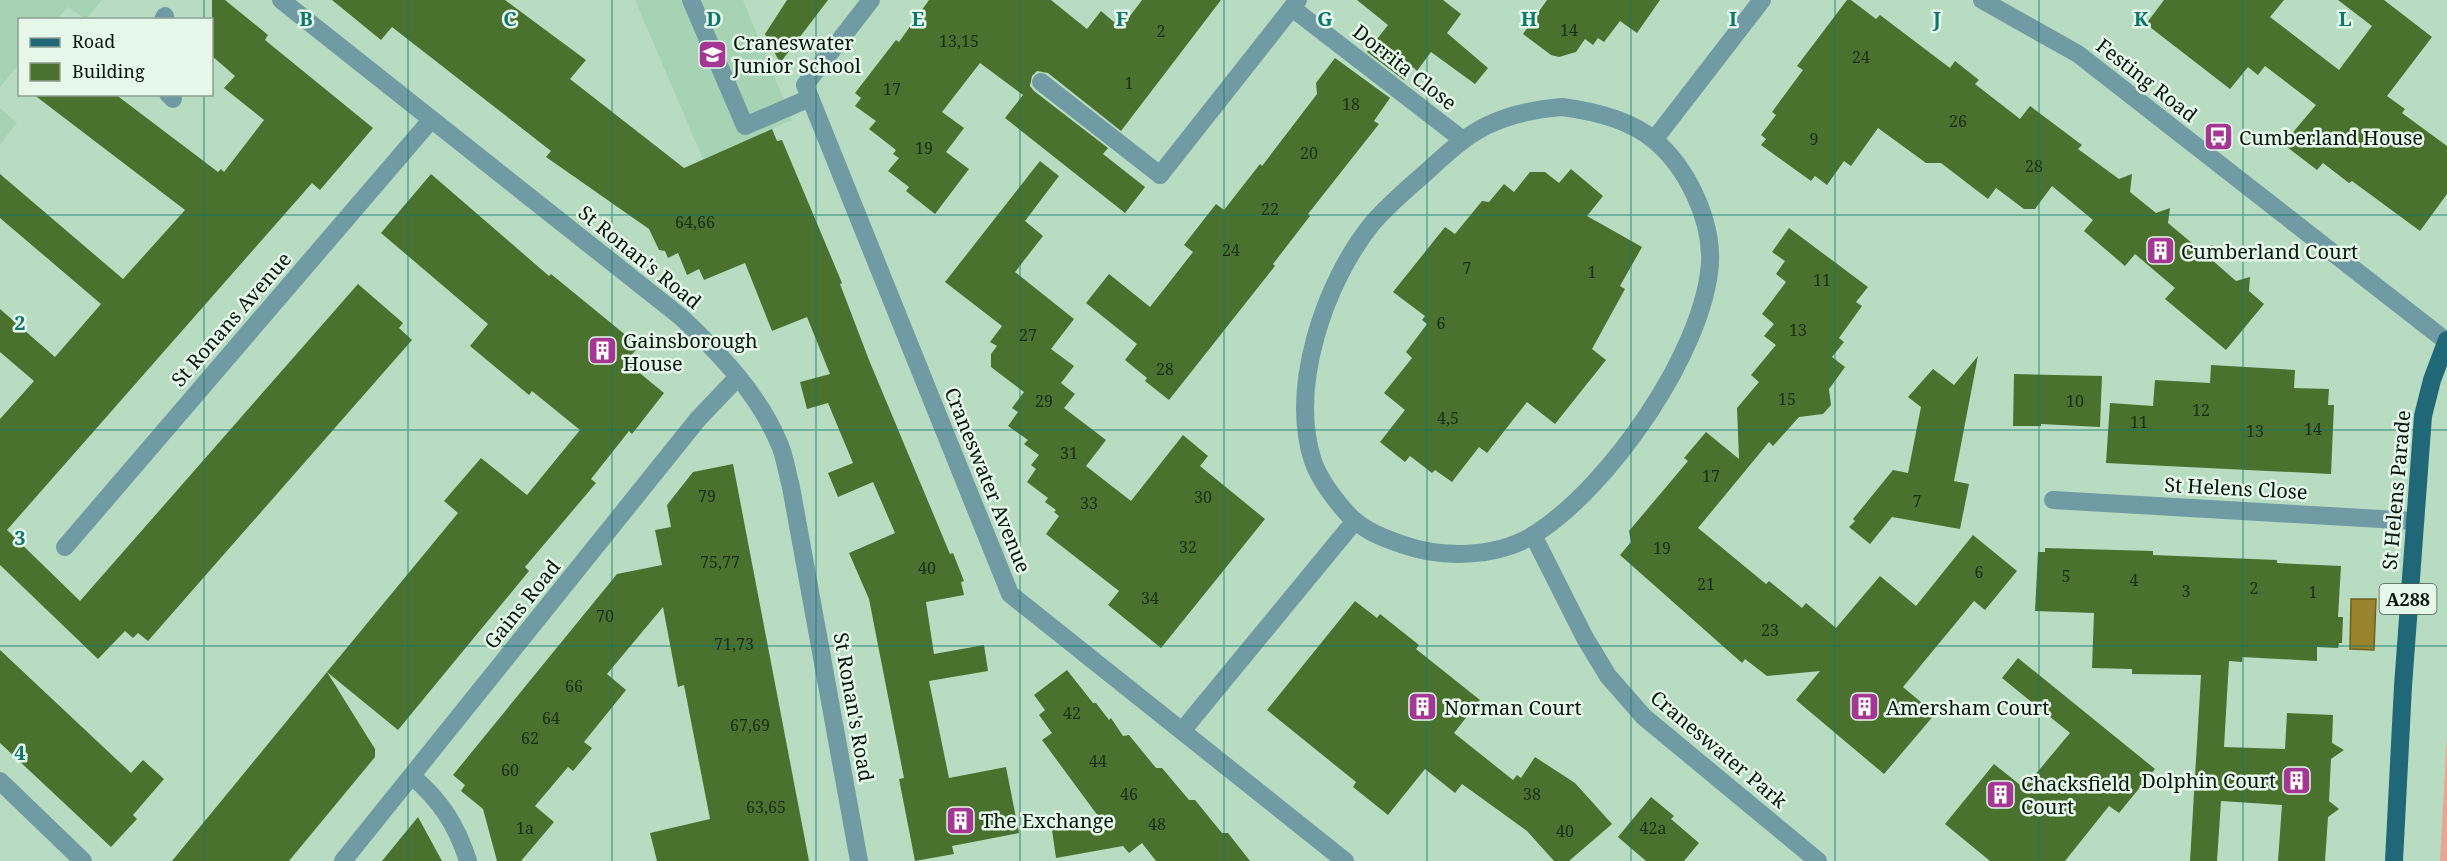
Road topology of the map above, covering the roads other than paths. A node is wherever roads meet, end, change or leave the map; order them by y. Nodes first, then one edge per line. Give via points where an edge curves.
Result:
1 (281, 0) edge
2 (691, 0) edge
3 (871, 0) edge
4 (1762, 0) edge
5 (1982, 0) edge
6 (1295, 4) edge
7 (1041, 82) dead end
8 (810, 98) junction
9 (431, 120) junction
10 (1463, 140) junction
11 (1654, 140) junction
12 (2447, 341) edge
13 (738, 377) junction
14 (2053, 500) dead end
15 (1354, 522) junction
16 (2415, 522) junction
17 (1533, 535) junction
18 (65, 547) dead end
19 (1182, 731) junction
20 (413, 777) junction
21 (0, 782) edge
22 (83, 861) edge
23 (343, 861) edge
24 (468, 861) edge
25 (860, 861) edge
26 (1345, 861) edge
27 (1818, 861) edge
28 (2394, 861) edge

1 - 9 street, St Ronan's Road
2 - 8 street via 745,126
3 - 8 street via 805,85
4 - 11 street
5 - 12 street, Festing Road via 2078,54
6 - 7 street, Dorrita Close via 1160,175
6 - 10 street, Dorrita Close
8 - 19 street, Craneswater Avenue via 1010,594
9 - 13 street, St Ronan's Road via 681,317
9 - 18 street, St Ronans Avenue
10 - 11 street via 1508,116 1562,107 1607,116
10 - 15 street via 1370,226 1345,263 1322,316 1307,386 1305,426 1313,464
11 - 17 street via 1695,192 1707,225 1710,262 1702,301 1685,349 1639,426 1590,485
12 - 16 main road, St Helens Parade / A288 via 2423,416
13 - 20 street, Gains Road via 698,419
13 - 25 street, St Ronan's Road via 780,444
14 - 16 street, St Helens Close
15 - 17 street via 1392,541 1448,555 1490,552
15 - 19 street
16 - 28 main road, St Helens Parade / A288
17 - 27 street, Craneswater Park via 1608,676 1644,717
19 - 26 street, Craneswater Avenue
20 - 23 street, Gains Road
20 - 24 street via 449,816
21 - 22 street

